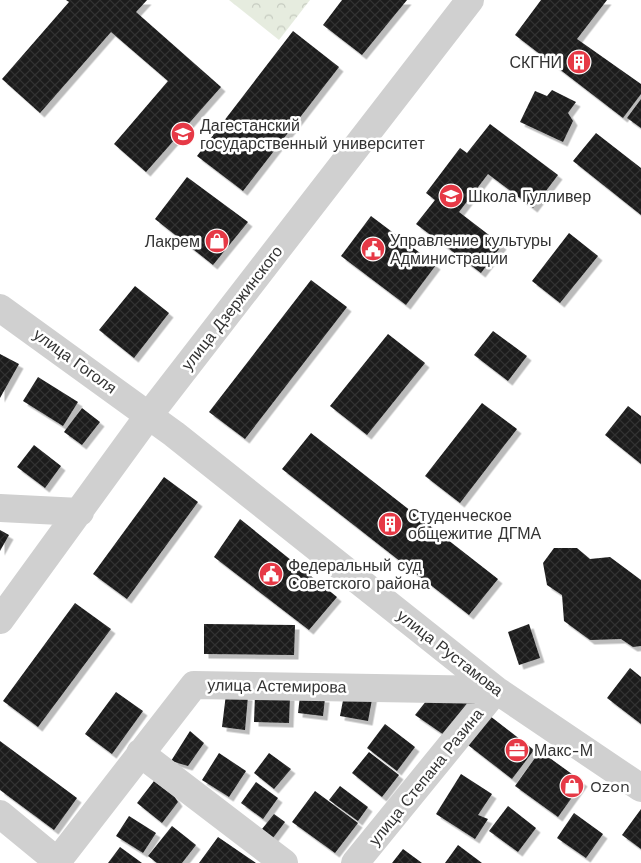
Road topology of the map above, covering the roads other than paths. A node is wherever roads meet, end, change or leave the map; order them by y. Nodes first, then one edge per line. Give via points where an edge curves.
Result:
1 (470, 0) edge
2 (0, 308) edge
3 (149, 415) junction
4 (0, 508) edge
5 (80, 512) junction
6 (0, 620) edge
7 (496, 690) junction
8 (140, 753) junction
9 (641, 788) edge
10 (0, 814) edge
11 (56, 862) edge
12 (284, 863) edge
13 (355, 863) edge

1 - 3 street, улица Дзержинского
2 - 3 street, улица Гоголя
3 - 5 street, улица Дзержинского
3 - 7 street, улица Рустамова
4 - 5 street
5 - 6 street, улица Дзержинского
7 - 8 street, улица Астемирова via 194,685
7 - 9 street, улица Рустамова
7 - 13 street, улица Степана Разина
8 - 11 street, улица Астемирова
8 - 12 street
10 - 11 street

